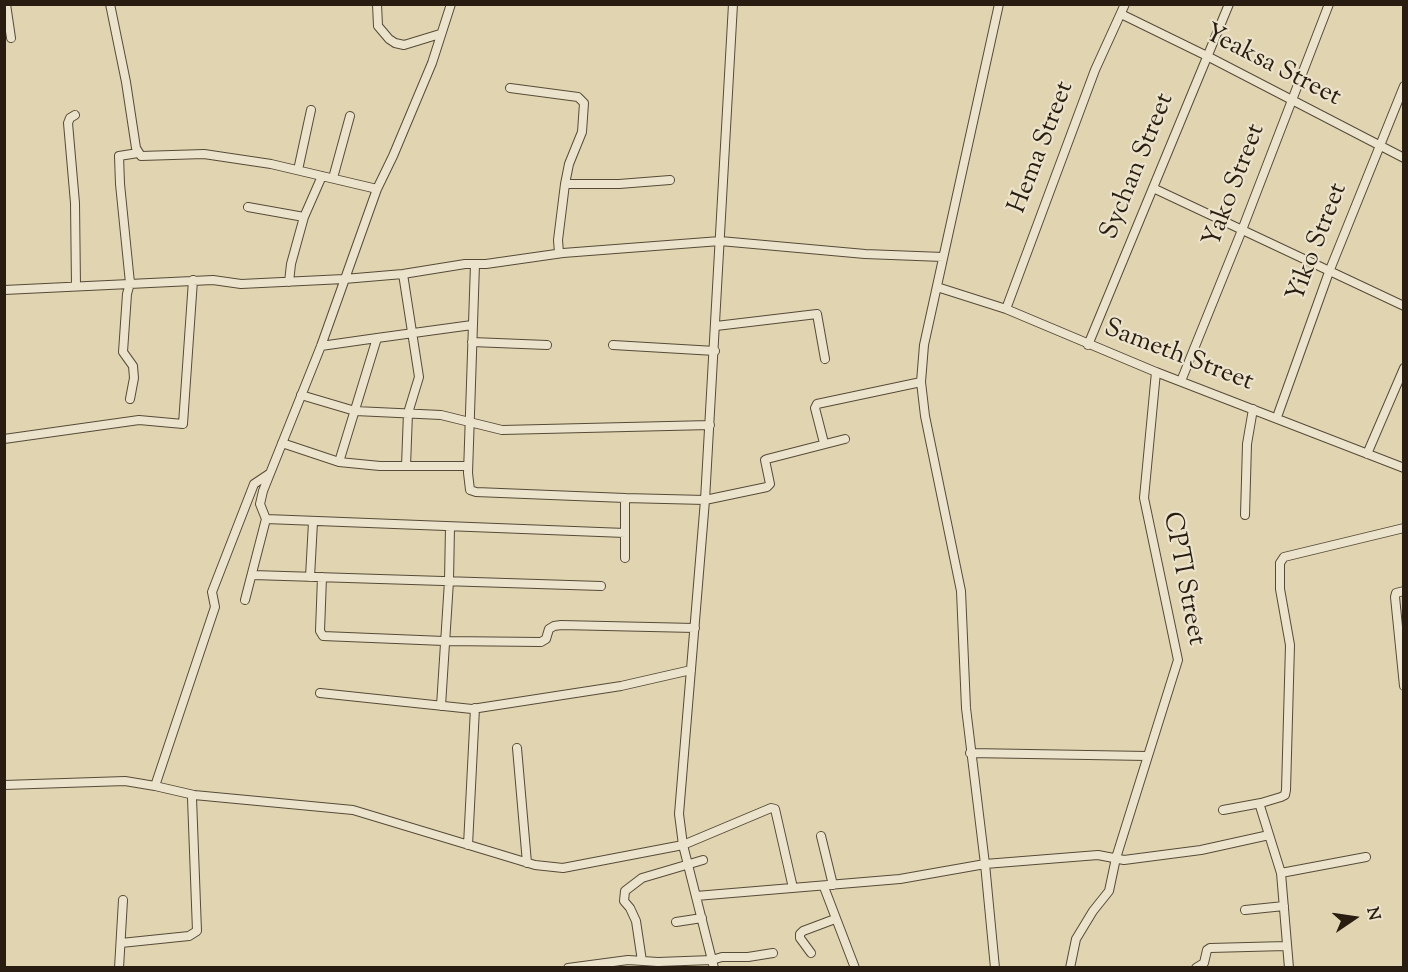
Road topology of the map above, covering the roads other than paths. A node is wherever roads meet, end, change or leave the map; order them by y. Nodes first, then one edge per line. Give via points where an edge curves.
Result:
1 (6, 4) edge
2 (110, 4) edge
3 (377, 4) edge
4 (451, 4) edge
5 (733, 4) edge
6 (999, 4) edge
7 (1125, 4) edge
8 (1228, 4) edge
9 (1329, 4) edge
10 (1121, 14) junction
11 (440, 34) junction
12 (11, 39) dead end
13 (1207, 56) junction
14 (1404, 86) edge
15 (510, 88) dead end
16 (1291, 100) junction
17 (311, 111) dead end
18 (75, 116) dead end
19 (350, 116) dead end
20 (1380, 147) junction
21 (138, 153) junction
22 (1404, 159) edge
23 (298, 170) junction
24 (322, 176) junction
25 (333, 178) junction
26 (670, 180) dead end
27 (565, 184) junction
28 (1153, 188) junction
29 (377, 189) junction
30 (249, 207) dead end
31 (304, 217) junction
32 (1242, 230) junction
33 (720, 241) junction
34 (559, 253) junction
35 (943, 257) junction
36 (475, 264) junction
37 (1329, 272) junction
38 (403, 274) junction
39 (344, 279) junction
40 (193, 280) junction
41 (289, 282) junction
42 (130, 283) junction
43 (76, 286) junction
44 (937, 287) junction
45 (4, 290) edge
46 (1404, 306) edge
47 (1006, 309) junction
48 (472, 325) junction
49 (716, 326) junction
50 (412, 333) junction
51 (377, 338) junction
52 (472, 342) junction
53 (547, 345) dead end
54 (614, 345) dead end
55 (1088, 345) junction
56 (321, 346) junction
57 (715, 351) junction
58 (825, 359) dead end
59 (1404, 368) edge
60 (1156, 372) junction
61 (1181, 381) junction
62 (921, 382) junction
63 (301, 395) junction
64 (130, 399) dead end
65 (1254, 409) junction
66 (355, 411) junction
67 (408, 414) junction
68 (1277, 417) junction
69 (470, 422) junction
70 (710, 425) junction
71 (4, 439) edge
72 (845, 439) dead end
73 (282, 443) junction
74 (824, 443) junction
75 (1367, 454) junction
76 (339, 462) junction
77 (406, 466) junction
78 (468, 466) junction
79 (1404, 468) edge
80 (270, 473) junction
81 (625, 498) junction
82 (705, 500) junction
83 (1245, 515) dead end
84 (266, 519) junction
85 (313, 522) junction
86 (450, 527) junction
87 (1404, 528) edge
88 (625, 533) junction
89 (625, 558) dead end
90 (253, 575) junction
91 (310, 577) junction
92 (322, 577) junction
93 (449, 581) junction
94 (601, 586) dead end
95 (1404, 591) edge
96 (245, 600) dead end
97 (694, 628) junction
98 (444, 641) junction
99 (691, 670) junction
100 (1404, 686) edge
101 (320, 693) dead end
102 (441, 706) junction
103 (475, 708) junction
104 (518, 748) dead end
105 (970, 753) junction
106 (1147, 756) junction
107 (4, 785) edge
108 (155, 786) junction
109 (194, 795) junction
110 (1261, 803) junction
111 (1223, 810) dead end
112 (1269, 835) junction
113 (821, 836) dead end
114 (468, 845) junction
115 (682, 846) junction
116 (1366, 857) dead end
117 (1116, 858) junction
118 (703, 860) dead end
119 (527, 863) junction
120 (687, 864) junction
121 (985, 864) junction
122 (1281, 873) junction
123 (833, 885) junction
124 (824, 886) junction
125 (793, 888) junction
126 (696, 896) junction
127 (123, 900) dead end
128 (1284, 906) junction
129 (1245, 910) dead end
130 (702, 918) junction
131 (835, 919) junction
132 (676, 922) dead end
133 (121, 943) junction
134 (1286, 946) junction
135 (773, 953) dead end
136 (811, 953) dead end
137 (642, 961) junction
138 (713, 964) edge
139 (119, 968) edge
140 (568, 968) edge
141 (855, 968) edge
142 (995, 968) edge
143 (1070, 968) edge
144 (1196, 968) edge
145 (1288, 968) edge

1 - 12 street
2 - 21 street
3 - 11 street via 378,26 395,43 404,45
4 - 11 street
5 - 33 street
6 - 35 street
7 - 10 street, Hema Street
8 - 13 street, Sychan Street
9 - 16 street, Yako Street
10 - 13 street, Yeaksa Street
10 - 47 street, Hema Street via 1095,70
11 - 29 street via 432,63
13 - 16 street, Yeaksa Street
13 - 28 street, Sychan Street
14 - 20 street, Yiko Street
15 - 27 street via 578,98 584,103 582,132
16 - 20 street, Yeaksa Street
16 - 32 street, Yako Street
17 - 23 street
18 - 43 street via 68,123 75,203
19 - 25 street
20 - 22 street, Yeaksa Street
20 - 37 street, Yiko Street
21 - 23 street via 204,154
21 - 42 street via 119,156
23 - 24 street
24 - 25 street
24 - 31 street
25 - 29 street
26 - 27 street
27 - 34 street
28 - 32 street
28 - 55 street, Sychan Street
29 - 39 street
30 - 31 street
31 - 41 street
32 - 37 street
32 - 61 street, Yako Street
33 - 34 street
33 - 35 street
33 - 49 street
34 - 36 street
35 - 44 street
36 - 38 street
36 - 48 street
37 - 46 street
37 - 68 street, Yiko Street
38 - 39 street
38 - 50 street
39 - 41 street
39 - 56 street
40 - 41 street via 241,285
40 - 42 street
40 - 71 street via 183,424 139,420
42 - 43 street
42 - 64 street via 123,352 133,366
43 - 45 street
44 - 47 street, Sameth Street
44 - 62 street via 924,345
47 - 55 street, Sameth Street
48 - 50 street
48 - 52 street
49 - 57 street
49 - 58 street via 817,314
50 - 51 street
50 - 67 street via 419,377
51 - 56 street
51 - 66 street
52 - 53 street
52 - 69 street
54 - 57 street
55 - 60 street, Sameth Street
56 - 63 street
57 - 70 street
59 - 75 street
60 - 61 street, Sameth Street
60 - 106 street, CPTI Street via 1144,498 1178,656
61 - 65 street, Sameth Street
62 - 74 street via 817,404
62 - 105 street via 961,591
63 - 66 street
63 - 73 street
65 - 68 street, Sameth Street
65 - 83 street via 1247,444
66 - 67 street
66 - 76 street
67 - 69 street via 441,415
67 - 77 street
68 - 75 street, Sameth Street
69 - 70 street via 502,430
69 - 78 street
70 - 82 street
72 - 74 street
73 - 76 street
73 - 80 street
74 - 82 street via 765,460 770,481 767,487
75 - 79 street, Sameth Street
76 - 77 street
77 - 78 street
78 - 81 street via 470,490 476,492
80 - 84 street via 260,504
80 - 108 street via 254,484 212,592 215,607
81 - 82 street
81 - 88 street
82 - 97 street
84 - 85 street
84 - 90 street
85 - 86 street
85 - 91 street
86 - 88 street
86 - 93 street
87 - 110 street via 1284,557 1280,562 1280,589 1290,645 1286,790 1285,795
88 - 89 street
90 - 91 street
90 - 96 street
91 - 92 street
92 - 93 street
92 - 98 street via 323,636
93 - 94 street
93 - 98 street
95 - 100 street via 1395,597
97 - 98 street via 561,625 549,629 541,642
97 - 99 street
98 - 102 street
99 - 103 street via 621,686
99 - 115 street via 679,814
101 - 102 street
102 - 103 street
103 - 114 street
104 - 119 street
105 - 106 street
105 - 121 street
106 - 117 street, CPTI Street
107 - 108 street via 125,781
108 - 109 street
109 - 114 street via 353,810
109 - 133 street via 197,931 189,936
110 - 111 street
110 - 112 street
112 - 117 street via 1201,850
112 - 122 street
113 - 123 street
114 - 119 street
115 - 119 street via 570,867
115 - 120 street
115 - 125 street via 775,809
116 - 122 street
117 - 121 street via 1098,855
117 - 143 street, CPTI Street via 1109,891 1076,939
118 - 120 street
120 - 126 street
120 - 137 street via 642,878 626,891 624,901 636,921
121 - 123 street via 900,879
121 - 142 street
122 - 128 street
123 - 124 street
124 - 125 street
124 - 131 street
125 - 126 street
126 - 130 street
127 - 133 street
128 - 129 street
128 - 134 street
130 - 132 street
130 - 138 street
131 - 136 street via 802,931 800,938
131 - 141 street
133 - 139 street
134 - 144 street via 1210,948 1204,963
134 - 145 street
135 - 138 street via 722,957
137 - 138 street
137 - 140 street

